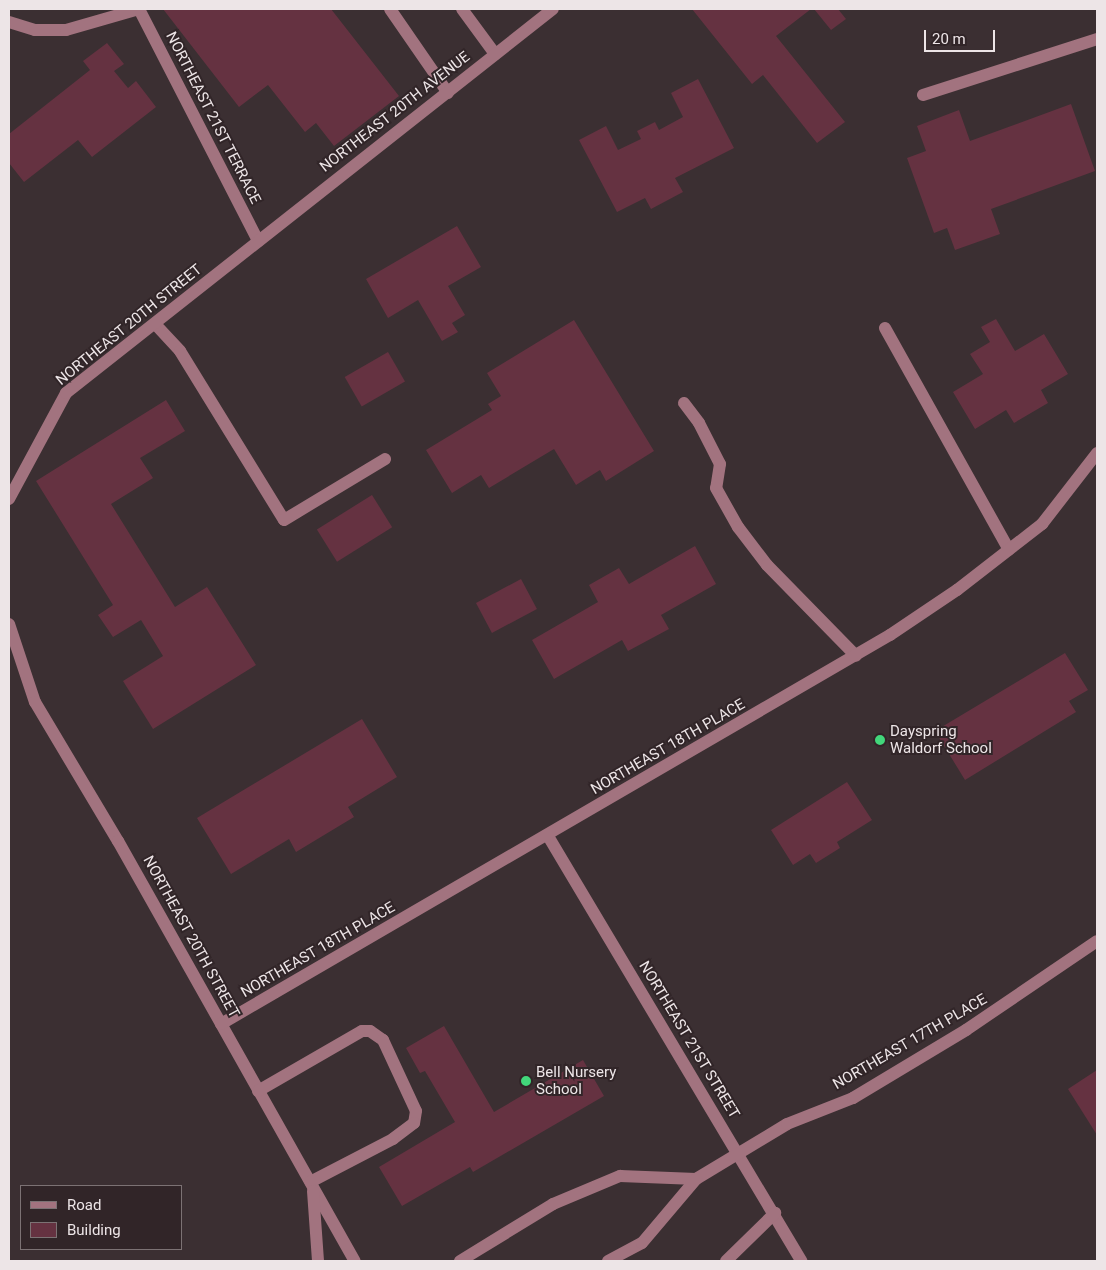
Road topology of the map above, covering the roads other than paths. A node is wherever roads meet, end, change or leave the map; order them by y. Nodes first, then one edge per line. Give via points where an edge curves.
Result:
1 (139, 9) edge
2 (390, 9) edge
3 (462, 9) edge
4 (553, 9) edge
5 (9, 22) edge
6 (1097, 39) edge
7 (495, 54) junction
8 (448, 93) junction
9 (923, 95) dead end
10 (258, 241) junction
11 (156, 325) junction
12 (885, 328) dead end
13 (684, 403) dead end
14 (1097, 453) edge
15 (385, 459) dead end
16 (9, 500) edge
17 (1009, 550) junction
18 (9, 624) edge
19 (856, 656) junction
20 (548, 836) junction
21 (1097, 941) edge
22 (221, 1024) junction
23 (258, 1091) junction
24 (737, 1153) junction
25 (696, 1179) junction
26 (312, 1185) junction
27 (775, 1213) junction
28 (318, 1261) edge
29 (356, 1261) edge
30 (460, 1261) edge
31 (608, 1261) edge
32 (726, 1261) edge
33 (802, 1261) edge

1 - 5 lane via 66,30 35,30
1 - 10 lane, NORTHEAST 21ST TERRACE
2 - 8 lane
3 - 7 lane
4 - 7 lane, NORTHEAST 20TH AVENUE
6 - 9 lane
7 - 8 lane, NORTHEAST 20TH AVENUE
8 - 10 lane, NORTHEAST 20TH AVENUE
10 - 11 lane, NORTHEAST 20TH STREET
11 - 15 lane via 180,351 284,520
11 - 16 lane, NORTHEAST 20TH STREET via 66,393
12 - 17 lane
13 - 19 lane via 699,423 720,464 716,488 738,527 767,565
14 - 17 lane, NORTHEAST 18TH PLACE via 1042,524
17 - 19 lane, NORTHEAST 18TH PLACE via 957,590
18 - 22 lane, NORTHEAST 20TH STREET via 35,702
19 - 20 lane, NORTHEAST 18TH PLACE
20 - 22 lane, NORTHEAST 18TH PLACE
20 - 24 lane, NORTHEAST 21ST STREET
21 - 24 lane, NORTHEAST 17TH PLACE via 966,1030 854,1098 787,1124
22 - 23 lane, NORTHEAST 20TH STREET
23 - 26 lane, NORTHEAST 20TH STREET
23 - 26 lane via 362,1031 370,1031 383,1040 416,1111 414,1123 393,1139
24 - 25 lane, NORTHEAST 17TH PLACE
24 - 27 lane, NORTHEAST 21ST STREET
25 - 30 lane via 620,1176 553,1204
25 - 31 lane, NORTHEAST 17TH PLACE via 642,1243
26 - 28 lane
26 - 29 lane, NORTHEAST 20TH STREET
27 - 32 lane
27 - 33 lane, NORTHEAST 21ST STREET

